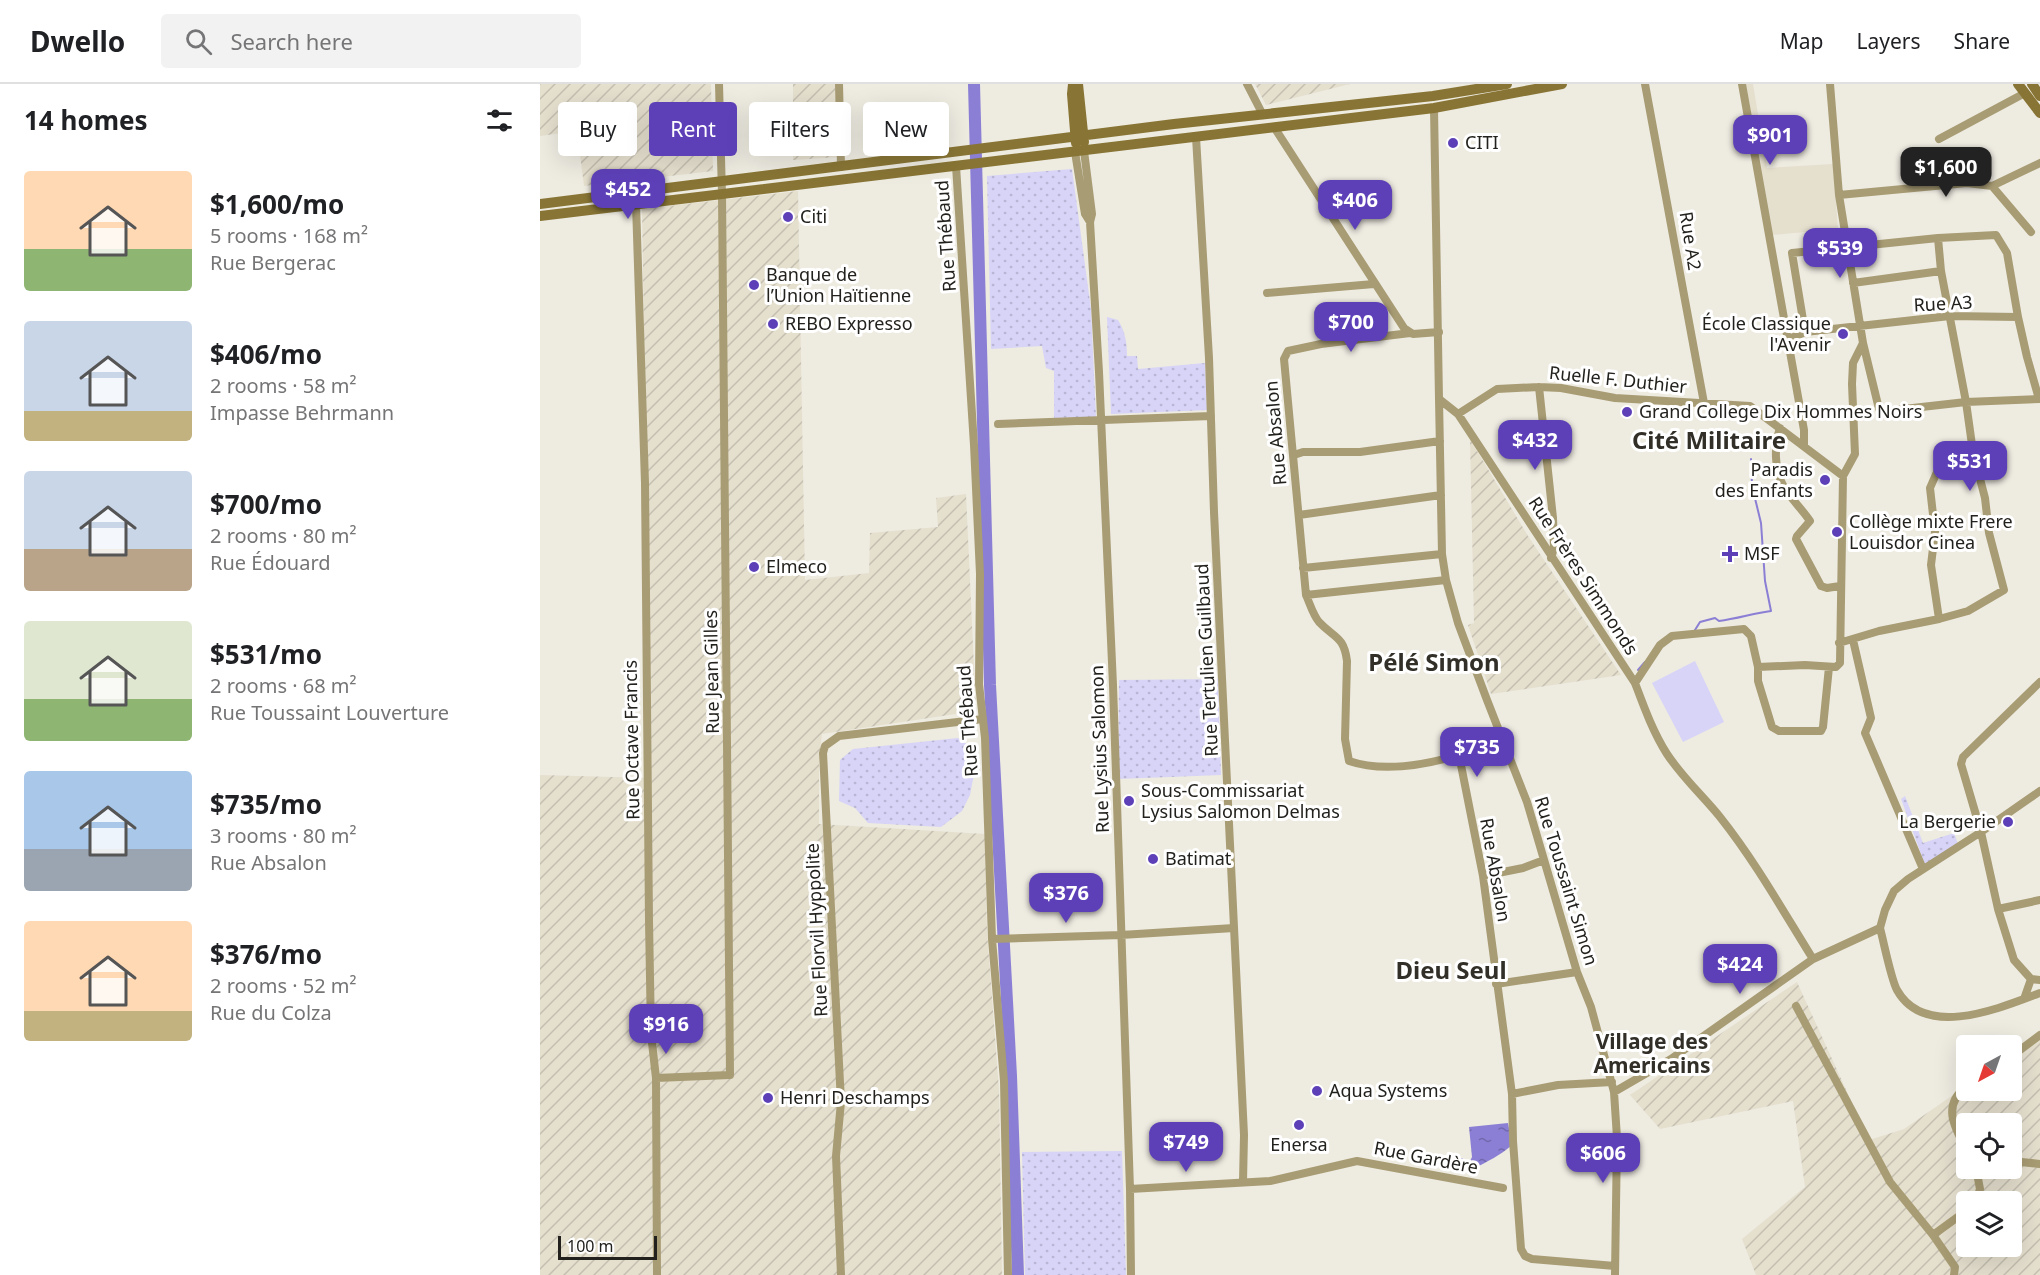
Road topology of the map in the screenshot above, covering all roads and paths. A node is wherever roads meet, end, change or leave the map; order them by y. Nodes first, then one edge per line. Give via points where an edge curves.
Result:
1 (719, 84) edge
2 (839, 84) edge
3 (1073, 84) edge
4 (1078, 84) edge
5 (1247, 84) edge
6 (1504, 84) edge
7 (1562, 84) edge
8 (1645, 84) edge
9 (1742, 84) edge
10 (1830, 84) edge
11 (2025, 87) edge
12 (1432, 96) junction
13 (2040, 96) edge
14 (1434, 108) junction
15 (2040, 113) edge
16 (1263, 115) junction
17 (1274, 127) junction
18 (1080, 137) junction
19 (1196, 137) junction
20 (1939, 139) dead end
21 (1079, 151) junction
22 (2040, 163) edge
23 (959, 166) junction
24 (841, 167) junction
25 (721, 181) junction
26 (1992, 186) junction
27 (722, 194) junction
28 (1839, 195) junction
29 (540, 204) edge
30 (636, 204) junction
31 (540, 216) edge
32 (2031, 232) dead end
33 (1938, 238) junction
34 (1846, 246) junction
35 (1941, 271) junction
36 (1854, 283) junction
37 (1374, 284) junction
38 (1267, 293) dead end
39 (1950, 316) junction
40 (2018, 317) junction
41 (1859, 326) junction
42 (1439, 332) junction
43 (1805, 332) junction
44 (1410, 333) junction
45 (1787, 340) junction
46 (1863, 343) junction
47 (1539, 387) junction
48 (1439, 399) junction
49 (2040, 399) edge
50 (1966, 402) junction
51 (1704, 403) junction
52 (1458, 414) junction
53 (1211, 416) junction
54 (1101, 421) junction
55 (998, 424) dead end
56 (1780, 428) junction
57 (1440, 441) junction
58 (1804, 445) junction
59 (1973, 452) junction
60 (1294, 455) junction
61 (1843, 476) junction
62 (1442, 495) junction
63 (1299, 515) junction
64 (1442, 554) junction
65 (1551, 558) junction
66 (1303, 568) junction
67 (1446, 580) junction
68 (1840, 586) junction
69 (1306, 595) junction
70 (1940, 619) junction
71 (1852, 640) junction
72 (1839, 643) junction
73 (1758, 667) junction
74 (1829, 667) junction
75 (2040, 682) edge
76 (1635, 683) junction
77 (984, 719) junction
78 (2040, 791) edge
79 (1981, 832) junction
80 (1544, 860) junction
81 (1923, 869) junction
82 (1483, 876) junction
83 (2040, 900) edge
84 (1998, 909) junction
85 (1234, 928) junction
86 (1880, 928) junction
87 (1121, 935) junction
88 (994, 939) junction
89 (1813, 959) junction
90 (1577, 972) junction
91 (2031, 979) junction
92 (2040, 980) edge
93 (1496, 984) junction
94 (2040, 993) edge
95 (2024, 999) junction
96 (1796, 1006) dead end
97 (2040, 1035) edge
98 (2022, 1048) edge
99 (656, 1078) junction
100 (1612, 1082) junction
101 (1614, 1092) junction
102 (1512, 1094) junction
103 (1956, 1097) edge
104 (1956, 1126) edge
105 (2022, 1162) edge
106 (2040, 1164) edge
107 (1243, 1182) junction
108 (1503, 1188) dead end
109 (1130, 1189) junction
110 (1956, 1218) edge
111 (1933, 1235) junction
112 (1615, 1271) edge
113 (657, 1275) edge
114 (841, 1275) edge
115 (1008, 1275) edge
116 (1131, 1275) edge
117 (1954, 1275) edge

1 - 25 street
2 - 24 street
3 - 18 main road
4 - 18 main road
5 - 16 street
6 - 12 main road
7 - 14 main road
8 - 51 street, Rue A2
9 - 45 street
10 - 28 street
11 - 13 main road
11 - 15 main road
11 - 20 street
12 - 14 main road
12 - 16 main road
14 - 17 main road
14 - 42 street
16 - 18 main road
17 - 19 main road
17 - 37 street
18 - 21 main road
18 - 24 main road
19 - 21 main road
19 - 53 street, Rue Tertulien Guilbaud
21 - 23 main road
21 - 54 street, Rue Lysius Salomon via 1085,214 1090,222
22 - 26 street
23 - 27 main road
23 - 77 street, Rue Thébaud via 980,574 979,684
24 - 25 main road
25 - 27 street
25 - 29 main road
26 - 28 street via 1967,183
26 - 32 street
27 - 30 main road
27 - 99 street, Rue Jean Gilles via 730,1075
28 - 34 street
30 - 31 main road
30 - 99 street, Rue Octave Francis via 645,483 651,1034
33 - 34 street
33 - 35 street
33 - 40 street via 1996,235 2007,253
34 - 36 street
34 - 43 street via 1792,253
35 - 36 street
35 - 39 street
36 - 41 street
37 - 38 street
37 - 44 street
39 - 40 street, Rue A3
39 - 41 street, Rue A3
39 - 50 street
40 - 49 street
41 - 43 street, Rue A3
41 - 46 street
42 - 44 street
42 - 48 street
43 - 45 street, Rue A3
44 - 60 street, Rue Absalon via 1288,351 1284,359
45 - 58 street
46 - 50 street via 1879,409
46 - 61 street via 1853,363 1855,454
47 - 51 street, Ruelle F. Duthier via 1615,398
47 - 52 street, Ruelle F. Duthier via 1497,389
47 - 65 street via 1553,518
48 - 52 street, Rue Frères Simmonds
48 - 57 street, Rue Toussaint Simon
49 - 50 street
50 - 59 street
51 - 56 street, Ruelle F. Duthier via 1749,406
52 - 65 street, Rue Frères Simmonds
53 - 54 street
53 - 85 street, Rue Tertulien Guilbaud
54 - 55 street
54 - 87 street, Rue Lysius Salomon
56 - 58 street, Ruelle F. Duthier
56 - 68 street via 1775,456 1783,486 1809,521 1796,539 1821,586
57 - 60 street via 1360,452
57 - 62 street, Rue Toussaint Simon
58 - 61 street, Ruelle F. Duthier
59 - 70 street via 1940,465 1931,485 1935,532 1931,565
59 - 70 street via 2004,590 1968,611
60 - 63 street, Rue Absalon
61 - 68 street
62 - 63 street
62 - 64 street, Rue Toussaint Simon
63 - 66 street, Rue Absalon
64 - 66 street
64 - 67 street, Rue Toussaint Simon
65 - 76 street, Rue Frères Simmonds
66 - 69 street, Rue Absalon
67 - 69 street
67 - 80 street, Rue Toussaint Simon via 1486,700 1527,802
68 - 72 street
69 - 82 street, Rue Absalon via 1316,618 1341,641 1345,650 1345,739 1349,761 1395,767 1459,755
70 - 71 street
71 - 72 street
71 - 81 street via 1871,718 1865,733
72 - 74 street via 1840,663
73 - 74 street
73 - 74 street via 1758,681 1772,727 1779,731 1821,731
73 - 76 street via 1751,636 1740,628 1672,636 1660,645
75 - 79 street via 1961,760
76 - 89 street, Rue Frères Simmonds via 1666,753 1720,816
77 - 88 street, Rue Thébaud
77 - 114 street, Rue Florvil Hyppolite via 839,736 825,746 823,753 841,1102 836,1156
78 - 79 street
79 - 81 street
79 - 84 street
80 - 82 street
80 - 90 street, Rue Toussaint Simon
81 - 86 street via 1894,891
82 - 93 street, Rue Absalon
83 - 84 street
84 - 91 street via 2014,960
85 - 87 street
85 - 107 street, Rue Tertulien Guilbaud
86 - 89 street
86 - 95 street via 1896,990 1909,1005 1927,1016 1975,1014
87 - 88 street
87 - 109 street, Rue Lysius Salomon
88 - 115 street, Rue Thébaud via 1004,1081
89 - 101 street via 1671,1059
90 - 93 street
90 - 100 street, Rue Toussaint Simon
91 - 92 street
91 - 95 street
93 - 102 street, Rue Absalon
94 - 95 street
96 - 111 street via 1890,1182
97 - 98 street
99 - 113 street, Rue Octave Francis
100 - 101 street, Rue Toussaint Simon
100 - 102 street via 1558,1085
101 - 112 street, Rue Toussaint Simon
102 - 112 street, Rue Absalon via 1521,1250 1532,1259
103 - 104 street via 1952,1111
105 - 106 street
107 - 108 street, Rue Gardère via 1270,1181 1357,1161
107 - 109 street, Rue Gardère
109 - 116 street, Rue Lysius Salomon
110 - 111 street
111 - 117 street via 1955,1267

